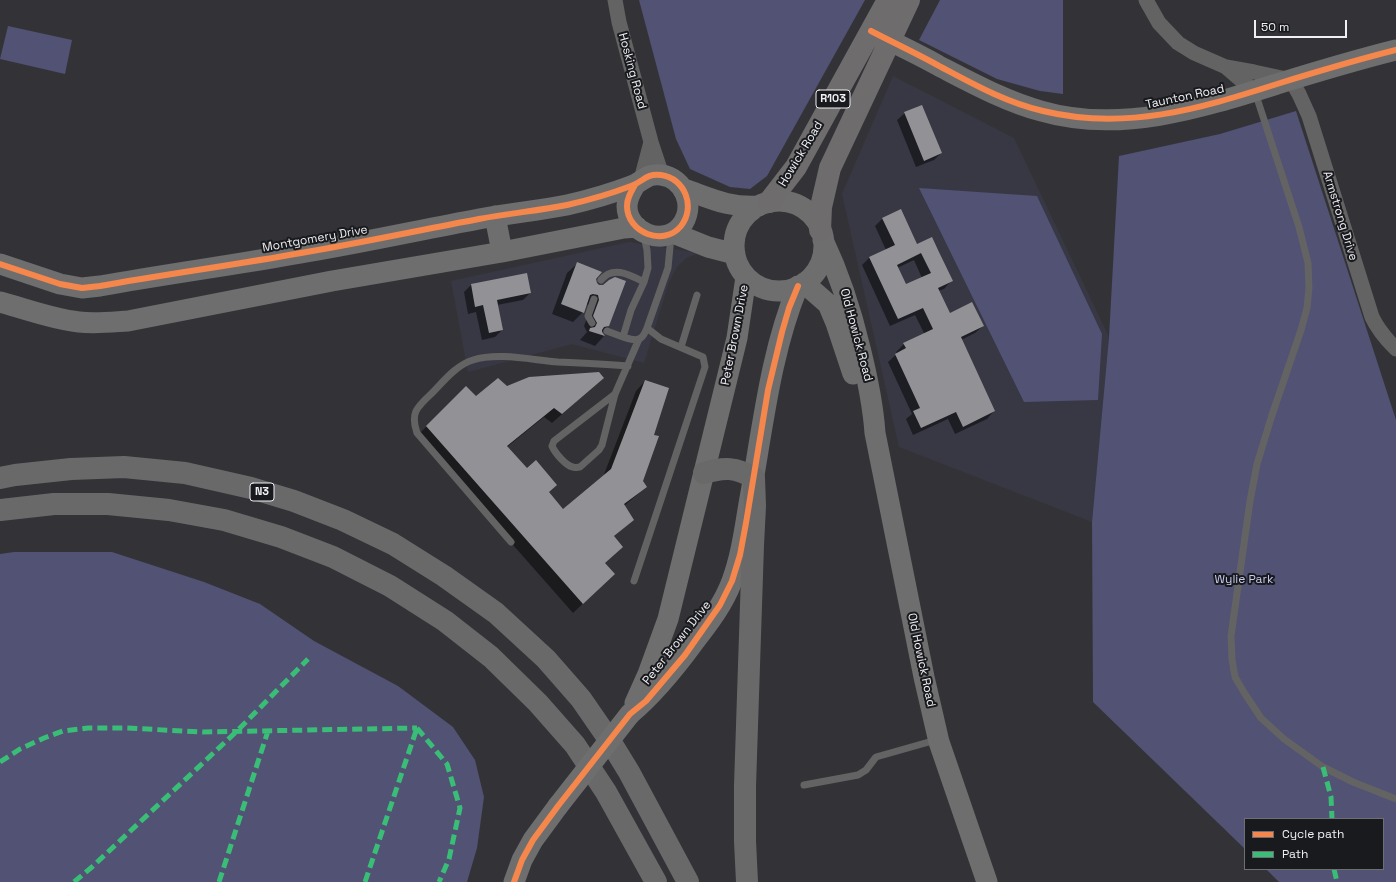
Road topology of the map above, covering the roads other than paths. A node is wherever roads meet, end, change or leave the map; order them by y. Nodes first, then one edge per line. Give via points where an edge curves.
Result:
1 (615, 0) edge
2 (888, 0) edge
3 (909, 0) edge
4 (1146, 0) edge
5 (880, 36) junction
6 (1396, 50) edge
7 (1226, 67) junction
8 (1291, 80) junction
9 (1255, 92) junction
10 (651, 142) junction
11 (662, 175) junction
12 (638, 183) junction
13 (684, 189) junction
14 (763, 204) junction
15 (495, 216) junction
16 (640, 230) junction
17 (672, 233) junction
18 (822, 235) junction
19 (502, 252) junction
20 (735, 254) junction
21 (0, 264) edge
22 (746, 277) junction
23 (601, 280) dead end
24 (644, 282) junction
25 (801, 285) junction
26 (696, 295) dead end
27 (594, 299) dead end
28 (0, 302) edge
29 (592, 324) dead end
30 (647, 328) junction
31 (608, 330) dead end
32 (623, 337) junction
33 (639, 339) junction
34 (681, 347) junction
35 (1396, 348) edge
36 (628, 366) junction
37 (615, 394) junction
38 (875, 433) junction
39 (704, 473) junction
40 (0, 478) edge
41 (754, 478) junction
42 (0, 510) edge
43 (511, 542) dead end
44 (634, 581) dead end
45 (630, 714) junction
46 (939, 739) junction
47 (804, 785) dead end
48 (1396, 798) edge
49 (514, 882) edge
50 (656, 882) edge
51 (688, 882) edge
52 (747, 882) edge
53 (987, 882) edge

1 - 10 street, Hosking Road
2 - 5 main road, Howick Road / R103
3 - 5 main road, Howick Road / R103
4 - 7 street via 1159,24 1178,43
5 - 9 street, Taunton Road via 1004,98 1042,111 1067,116 1103,120 1172,114
5 - 14 main road, Howick Road / R103 via 796,167
5 - 18 main road, Howick Road / R103 via 830,168 821,207
6 - 8 street, Taunton Road
7 - 8 street
7 - 9 street
8 - 9 street, Taunton Road
8 - 35 street, Armstrong Drive via 1309,116 1372,317 1385,338
9 - 48 lane via 1299,228 1308,263 1309,288 1301,330 1257,464 1231,636 1232,659 1236,677 1245,694 1261,718 1284,739 1324,768 1352,782
10 - 11 street, Hosking Road
10 - 12 street, Hosking Road
11 - 12 street via 651,175
11 - 13 street via 674,179
12 - 15 street, Montgomery Drive via 566,205
12 - 16 street via 629,195 627,207 630,218
13 - 14 street via 734,206
13 - 17 street via 689,208 681,226
14 - 18 street, R103 via 782,201 800,207 814,219
14 - 20 street, R103 via 746,214 738,226 734,240
15 - 19 street
15 - 21 street, Montgomery Drive via 304,252 82,288 60,284
16 - 17 street via 652,236
16 - 19 street via 611,230
16 - 24 lane via 648,258
17 - 20 street
17 - 30 lane via 668,268
18 - 25 street, R103 via 823,252 820,264 813,275
18 - 38 street, Old Howick Road / R103 via 848,300 867,375
19 - 28 street via 332,281 128,321 78,322
20 - 22 street, R103
22 - 25 street via 770,290 784,290
22 - 39 street, Peter Brown Drive via 736,338
23 - 24 lane via 606,274 614,272
24 - 32 lane via 631,310
25 - 38 street, Old Howick Road / R103 via 828,304
25 - 41 street, Peter Brown Drive via 789,308 782,332 768,390
26 - 34 lane
27 - 29 lane via 588,316
30 - 33 lane
30 - 34 lane via 661,339
31 - 32 lane
32 - 33 lane
33 - 36 lane
34 - 44 lane via 703,358 705,366
36 - 37 lane
36 - 43 lane via 530,358 489,357 473,360 461,366 418,406 414,415 417,433
37 - 37 lane via 602,445 580,467 572,467 554,451 554,441
38 - 46 street, Old Howick Road / R103
39 - 41 highway via 730,468
39 - 45 street, Peter Brown Drive via 668,619
40 - 51 highway, N3 via 71,469 124,467 185,473 294,501 344,520 393,544 496,613 551,664 581,699 610,741
41 - 45 street, Peter Brown Drive via 740,555 732,581 720,605 685,655 646,701
41 - 52 highway via 745,786
42 - 50 highway via 54,504 108,504 177,511 224,520 281,537 333,557 390,586 445,621 491,657 538,703 580,752 606,792
45 - 49 street, Peter Brown Drive, bridge via 533,840
46 - 47 lane via 876,757 858,776
46 - 53 street, Old Howick Road / R103

